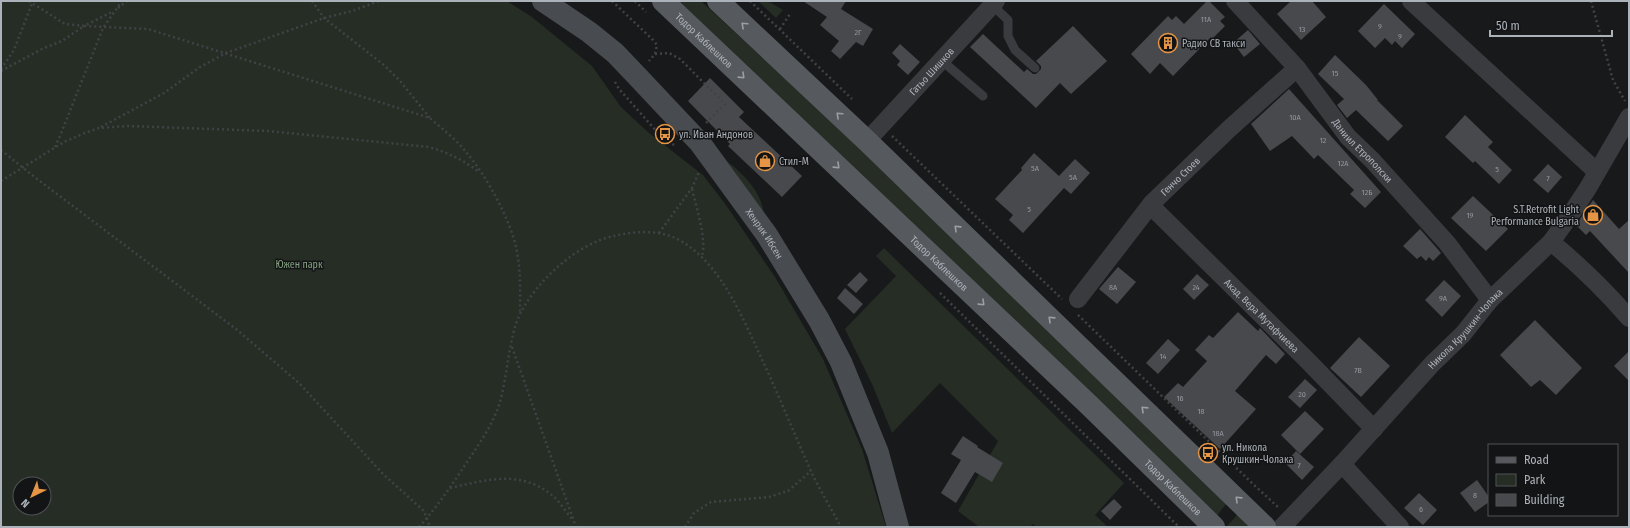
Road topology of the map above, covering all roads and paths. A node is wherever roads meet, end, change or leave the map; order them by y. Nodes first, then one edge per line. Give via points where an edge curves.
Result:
1 (29, 1) edge
2 (122, 1) edge
3 (127, 1) edge
4 (312, 1) edge
5 (379, 1) edge
6 (543, 1) edge
7 (612, 1) edge
8 (635, 1) edge
9 (718, 1) edge
10 (750, 1) edge
11 (1235, 1) edge
12 (1411, 1) edge
13 (1591, 1) edge
14 (33, 2) edge
15 (994, 3) edge
16 (658, 9) edge
17 (113, 12) junction
18 (790, 14) dead end
19 (324, 18) junction
20 (84, 26) junction
21 (103, 28) junction
22 (780, 29) junction
23 (226, 53) junction
24 (941, 60) junction
25 (1035, 68) dead end
26 (1297, 68) junction
27 (1, 70) edge
28 (983, 96) dead end
29 (856, 102) dead end
30 (1627, 109) edge
31 (430, 118) junction
32 (99, 128) junction
33 (694, 136) junction
34 (867, 141) junction
35 (54, 148) junction
36 (1, 150) edge
37 (24, 168) junction
38 (700, 169) dead end
39 (1597, 172) junction
40 (482, 174) junction
41 (1, 181) edge
42 (692, 188) junction
43 (1152, 203) junction
44 (658, 233) junction
45 (1550, 242) junction
46 (702, 256) junction
47 (938, 290) dead end
48 (1078, 299) dead end
49 (1490, 300) junction
50 (520, 314) junction
51 (1629, 318) edge
52 (511, 346) junction
53 (1374, 429) junction
54 (1342, 464) junction
55 (811, 471) junction
56 (1254, 485) dead end
57 (450, 488) junction
58 (1275, 504) dead end
59 (428, 517) junction
60 (574, 522) junction
61 (419, 527) edge
62 (430, 527) edge
63 (578, 527) edge
64 (686, 527) edge
65 (841, 527) edge
66 (898, 527) edge
67 (1179, 527) edge
68 (1214, 527) edge
69 (1265, 527) edge
70 (1282, 527) edge
71 (1400, 527) edge

1 - 14 path
2 - 17 path
3 - 17 path
4 - 19 path
5 - 19 path
6 - 33 main road, Хенрик Ибсен via 615,53
7 - 33 path via 653,40 657,45 655,54 669,54 680,59 725,104
8 - 16 path
34 -> 9 main road
10 - 22 path
11 - 26 street, Даниил Етрополски
12 - 39 street
13 - 30 path via 1614,80
14 - 20 path via 65,24
14 - 27 path via 14,50
15 - 24 street, Гатьо Шишков
15 - 25 lane via 1008,20 1008,36 1015,50
16 -> 68 main road, Тодор Каблешков via 1089,405
17 - 20 path
17 - 21 path
18 - 22 path
19 - 23 path
19 - 31 path via 384,65
20 - 21 path
20 - 27 path via 62,41
21 - 23 path via 148,29
21 - 35 path
22 - 29 path
23 - 31 path
23 - 32 path via 200,67 164,93
24 - 28 lane
24 - 34 street, Гатьо Шишков
26 - 43 street, Генчо Стоев
26 - 49 street, Даниил Етрополски via 1348,137 1447,243
30 - 39 street, Никола Крушкин-Чолака
31 - 40 path via 466,151
32 - 35 path
32 - 40 path via 128,126 268,132 428,147 460,158
33 - 66 main road, Хенрик Ибсен via 767,235 819,320 840,362 878,453
69 -> 34 main road
35 - 37 path
36 - 37 path
37 - 41 path
37 - 59 path via 236,329 299,382 383,474
38 - 42 path
39 - 45 street, Никола Крушкин-Чолака
40 - 50 path via 508,223 517,250 521,279
42 - 44 path
42 - 46 path via 702,236
43 - 48 street, Генчо Стоев
43 - 53 street, Акад. Вера Мутафчиева via 1154,209
44 - 46 path via 680,240
44 - 50 path via 629,232 604,238 589,245 566,260 546,278
45 - 49 street, Никола Крушкин-Чолака
45 - 51 street via 1571,259
46 - 55 path via 742,316
47 - 67 path
49 - 53 street, Никола Крушкин-Чолака via 1463,334 1432,364
50 - 52 path
52 - 57 path via 498,407 488,431
52 - 60 path
53 - 54 street, Никола Крушкин-Чолака
54 - 70 street, Никола Крушкин-Чолака
54 - 71 street
55 - 64 path via 788,491 769,497 711,502 694,513
55 - 65 path
56 - 58 path
57 - 59 path
57 - 60 path via 496,478 517,478 538,485 553,496
59 - 61 path
59 - 62 path
60 - 63 path

